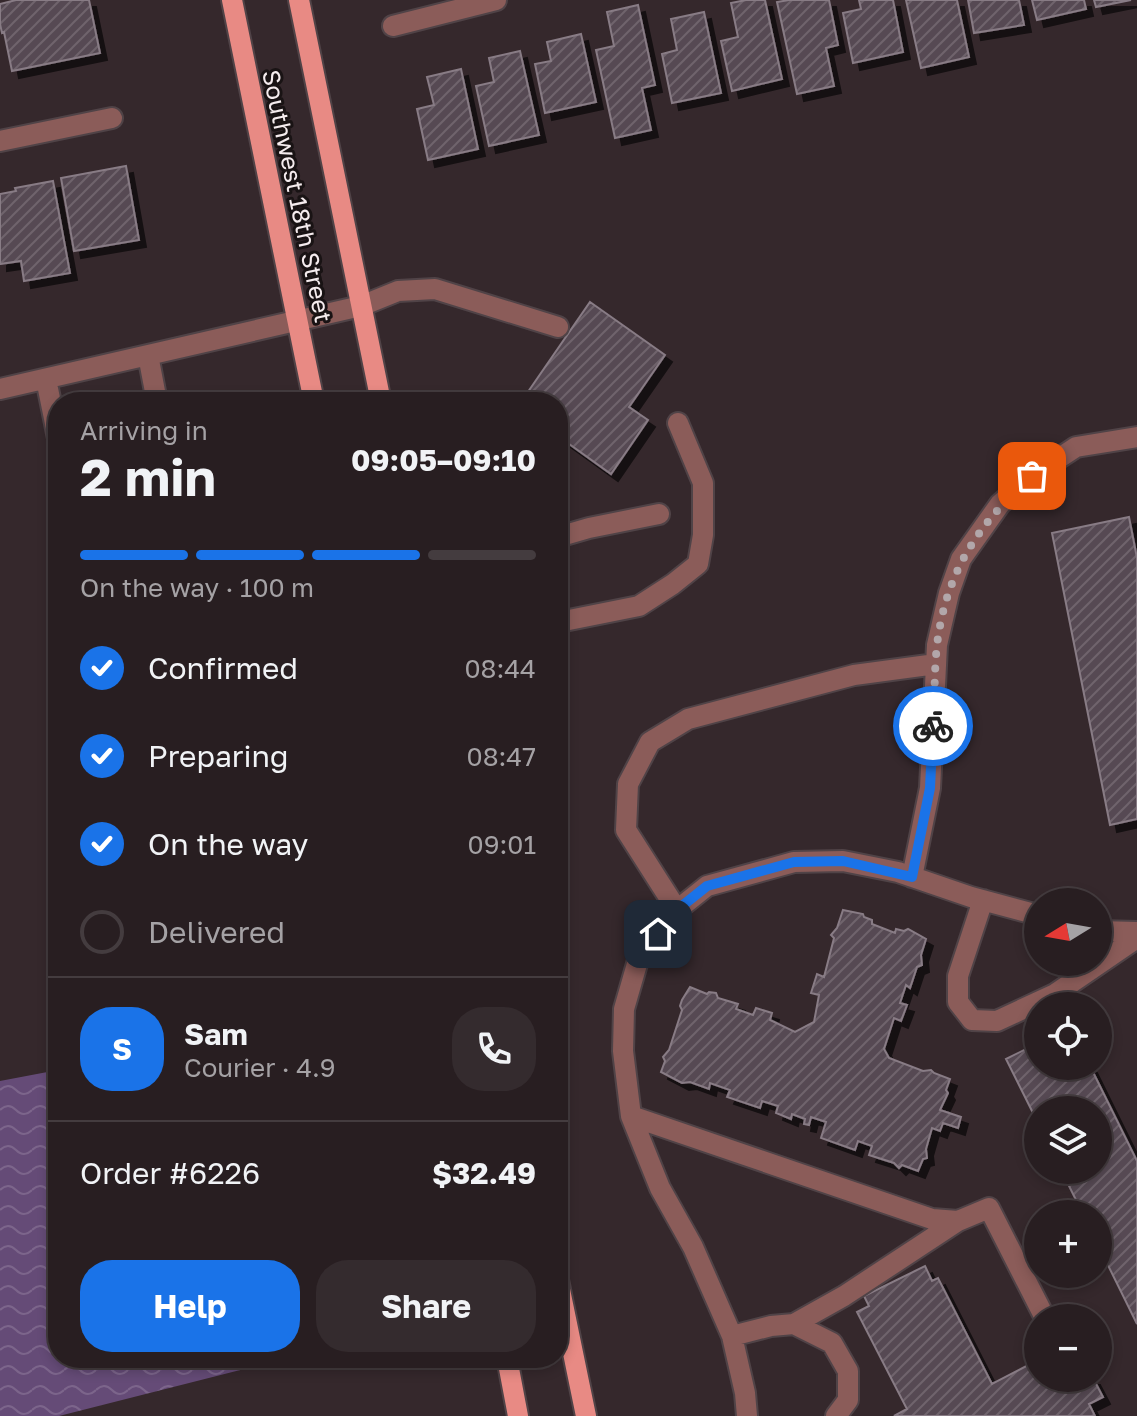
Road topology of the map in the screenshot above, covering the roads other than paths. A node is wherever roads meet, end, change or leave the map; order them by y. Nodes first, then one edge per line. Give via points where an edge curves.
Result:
1 (232, 0) edge
2 (299, 0) edge
3 (496, 0) edge
4 (393, 26) dead end
5 (112, 118) dead end
6 (0, 141) edge
7 (361, 306) junction
8 (297, 321) junction
9 (558, 327) dead end
10 (148, 355) junction
11 (46, 379) junction
12 (0, 389) edge
13 (49, 392) edge
14 (155, 392) edge
15 (312, 392) edge
16 (379, 392) edge
17 (678, 423) dead end
18 (1137, 437) edge
19 (659, 514) dead end
20 (568, 534) edge
21 (568, 620) edge
22 (936, 664) junction
23 (912, 877) junction
24 (983, 900) junction
25 (677, 910) junction
26 (1024, 911) edge
27 (1112, 932) edge
28 (1137, 935) edge
29 (631, 1116) junction
30 (958, 1221) junction
31 (1038, 1304) edge
32 (794, 1324) junction
33 (568, 1329) edge
34 (732, 1336) junction
35 (509, 1368) edge
36 (518, 1416) edge
37 (586, 1416) edge
38 (747, 1416) edge
39 (836, 1416) edge

1 - 8 main road, Southwest 18th Street
2 - 7 main road, Southwest 18th Street
3 - 4 street
5 - 6 street
7 - 8 street
7 - 9 street via 398,291 435,289
7 - 16 main road, Southwest 18th Street
8 - 10 street
8 - 15 main road, Southwest 18th Street
10 - 11 street
10 - 14 street
11 - 12 street
11 - 13 street
17 - 21 street via 703,483 698,564 639,606
18 - 22 street via 1076,447 1000,504 961,559
19 - 20 street
22 - 23 street via 930,788
22 - 25 street via 854,675 688,719 650,742 628,784 626,830
23 - 24 street
23 - 25 street via 843,861 794,862 707,886
24 - 26 street
24 - 28 street via 958,976 958,1002 972,1020 997,1021 1055,994
25 - 29 street via 639,957 624,1009
27 - 28 street
29 - 30 street via 932,1219
29 - 34 street
30 - 31 street via 989,1208
30 - 32 street
32 - 34 street
32 - 39 street via 832,1343 848,1371 848,1400
33 - 37 main road
34 - 38 street
35 - 36 main road

